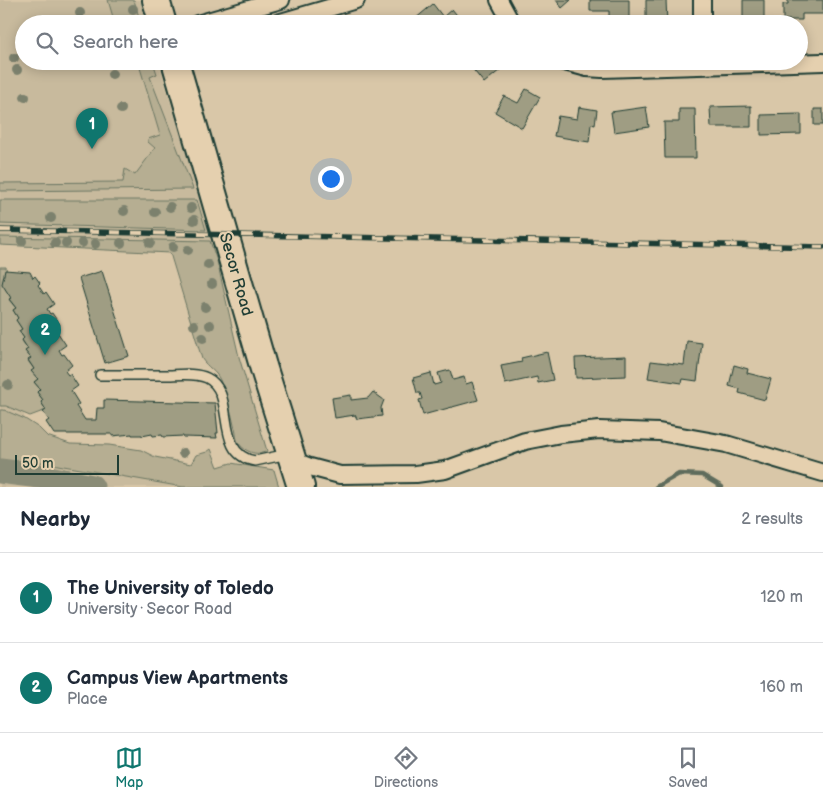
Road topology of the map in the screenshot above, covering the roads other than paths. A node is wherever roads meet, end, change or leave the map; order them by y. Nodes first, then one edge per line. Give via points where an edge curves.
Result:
1 (156, 0) edge
2 (281, 0) edge
3 (356, 0) edge
4 (499, 0) edge
5 (702, 0) edge
6 (160, 15) edge
7 (228, 15) edge
8 (305, 15) edge
9 (507, 15) edge
10 (702, 15) edge
11 (808, 62) edge
12 (823, 62) edge
13 (178, 70) edge
14 (100, 375) dead end
15 (291, 457) junction
16 (823, 473) edge
17 (301, 487) edge

1 - 6 main road
2 - 7 street
3 - 8 street
4 - 9 street
5 - 10 street
11 - 12 street
13 - 15 main road, Secor Road
14 - 15 lane via 202,376 211,380 220,392 232,445 239,454 255,461
15 - 16 street via 310,467 340,474 416,474 445,470 525,441 599,430 659,432 726,444
15 - 17 main road, Secor Road

